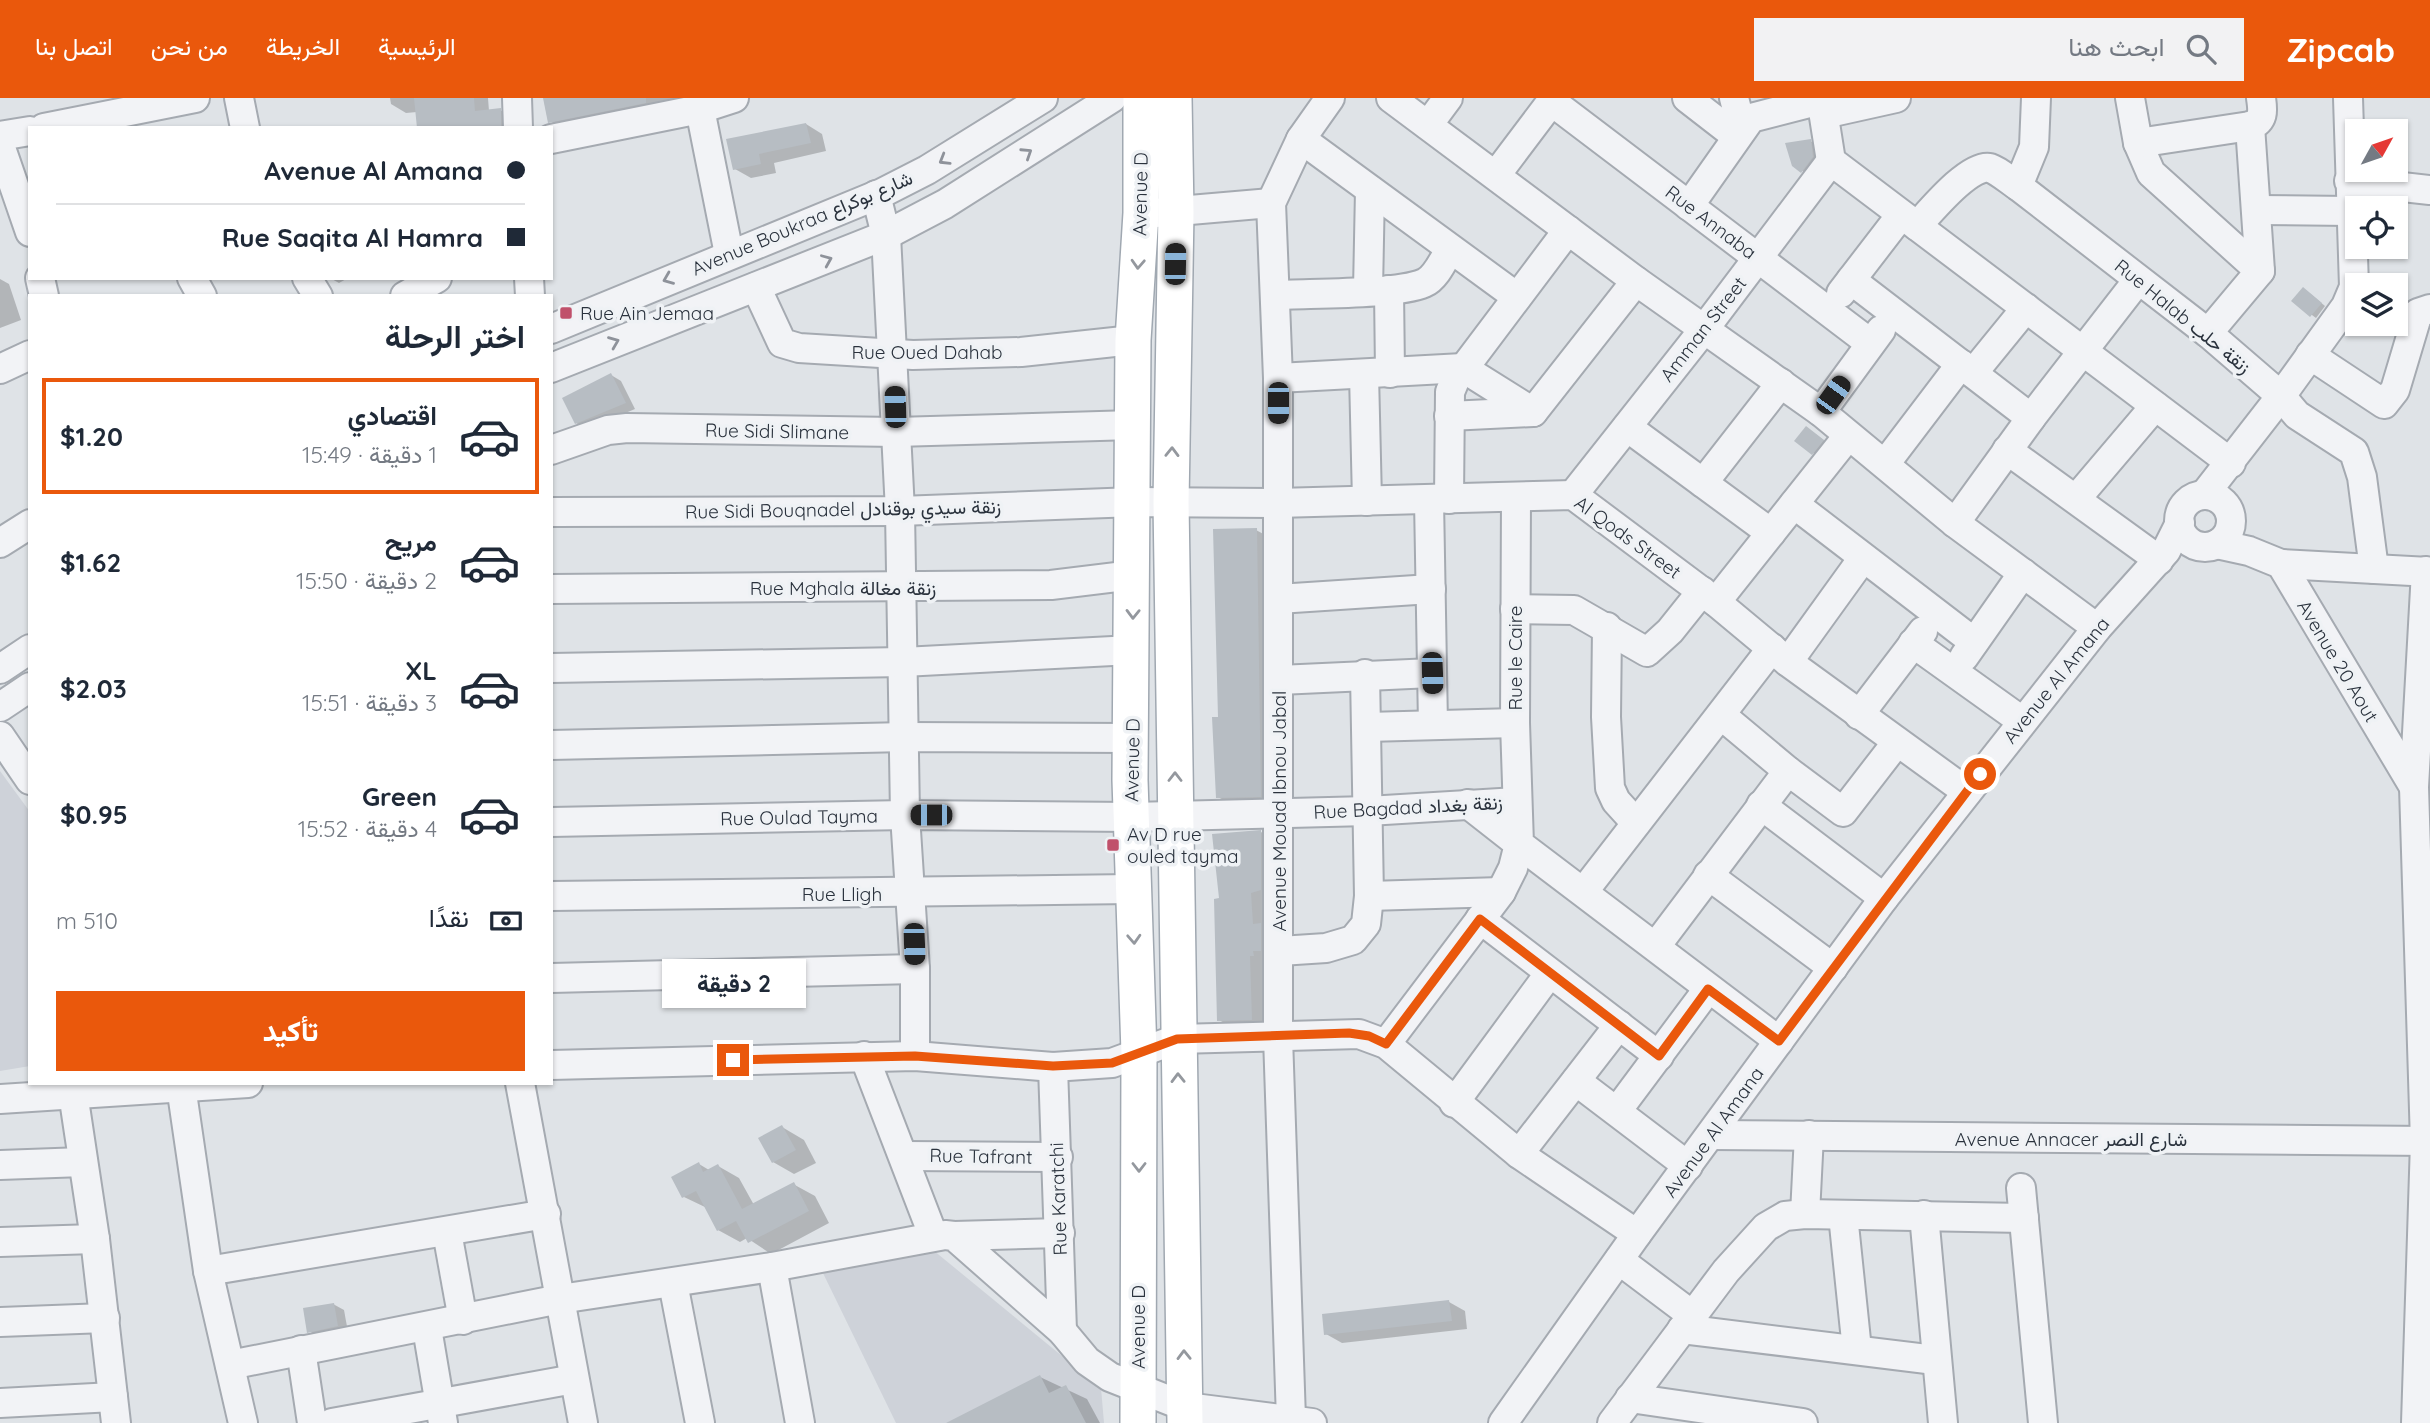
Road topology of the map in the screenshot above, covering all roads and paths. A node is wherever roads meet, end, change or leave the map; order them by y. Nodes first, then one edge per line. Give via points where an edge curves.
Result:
1 (195, 98) edge
2 (239, 98) edge
3 (517, 98) edge
4 (734, 98) edge
5 (1043, 98) edge
6 (1112, 98) edge
7 (1141, 98) edge
8 (1174, 98) edge
9 (1330, 98) edge
10 (1391, 98) edge
11 (1448, 98) edge
12 (1687, 98) edge
13 (1734, 98) edge
14 (1896, 98) edge
15 (2036, 98) edge
16 (2130, 98) edge
17 (2261, 98) edge
18 (2348, 98) edge
19 (1553, 100) edge
20 (1822, 104) edge
21 (700, 109) junction
22 (2348, 119) edge
23 (1428, 125) junction
24 (54, 126) edge
25 (245, 126) edge
26 (518, 126) edge
27 (2250, 126) junction
28 (28, 131) edge
29 (1739, 132) junction
30 (0, 136) edge
31 (553, 139) edge
32 (1301, 139) junction
33 (2138, 143) junction
34 (0, 145) edge
35 (1831, 161) junction
36 (1496, 175) junction
37 (2358, 182) edge
38 (2018, 186) junction
39 (1370, 190) junction
40 (2430, 190) edge
41 (876, 195) junction
42 (1270, 203) junction
43 (1689, 205) junction
44 (2258, 211) junction
45 (2345, 211) edge
46 (1176, 212) junction
47 (1141, 213) junction
48 (1909, 220) junction
49 (28, 225) edge
50 (1568, 230) junction
51 (886, 235) junction
52 (1450, 249) junction
53 (729, 254) junction
54 (1758, 258) junction
55 (2353, 259) edge
56 (2260, 271) junction
57 (1852, 280) junction
58 (2138, 280) junction
59 (1636, 281) junction
60 (756, 287) junction
61 (1379, 290) junction
62 (1276, 295) junction
63 (1517, 297) junction
64 (2026, 308) junction
65 (2430, 309) edge
66 (1828, 310) junction
67 (1893, 313) junction
68 (553, 328) edge
69 (1705, 328) junction
70 (2208, 333) junction
71 (1133, 340) junction
72 (1870, 344) junction
73 (2082, 352) junction
74 (892, 355) junction
75 (2310, 355) junction
76 (28, 356) edge
77 (553, 367) edge
78 (1463, 368) junction
79 (0, 369) edge
80 (1967, 369) junction
81 (1377, 373) junction
82 (1278, 378) junction
83 (1781, 383) junction
84 (2281, 396) junction
85 (2155, 406) junction
86 (1533, 412) junction
87 (1821, 412) junction
88 (1449, 416) junction
89 (2031, 418) junction
90 (1133, 425) junction
91 (1627, 427) junction
92 (896, 432) junction
93 (1848, 436) junction
94 (553, 449) edge
95 (2007, 450) junction
96 (1885, 464) junction
97 (1703, 483) junction
98 (2222, 491) junction
99 (1573, 495) junction
100 (1516, 498) junction
101 (2076, 499) junction
102 (1439, 500) junction
103 (1367, 501) junction
104 (1134, 502) junction
105 (1171, 502) junction
106 (1277, 503) junction
107 (1794, 504) junction
108 (900, 511) junction
109 (553, 512) edge
110 (1955, 523) junction
111 (2179, 523) junction
112 (28, 525) edge
113 (1771, 533) junction
114 (0, 543) edge
115 (2207, 545) junction
116 (2249, 551) junction
117 (2162, 555) junction
118 (1863, 558) junction
119 (2281, 564) junction
120 (2374, 569) junction
121 (2428, 571) edge
122 (2023, 573) junction
123 (1133, 576) junction
124 (900, 588) junction
125 (553, 589) edge
126 (1431, 589) junction
127 (1709, 596) junction
128 (1278, 599) junction
129 (1515, 609) junction
130 (1937, 613) junction
131 (1607, 627) junction
132 (2096, 628) junction
133 (1974, 642) junction
134 (1913, 643) junction
135 (28, 650) edge
136 (1132, 650) junction
137 (1780, 655) junction
138 (903, 662) junction
139 (553, 668) edge
140 (0, 669) edge
141 (1432, 673) junction
142 (1953, 673) junction
143 (1365, 674) junction
144 (1279, 680) junction
145 (28, 688) edge
146 (0, 706) edge
147 (1721, 715) junction
148 (1859, 715) junction
149 (2021, 721) junction
150 (1515, 723) junction
151 (1433, 725) junction
152 (1367, 727) junction
153 (2423, 735) edge
154 (0, 736) edge
155 (906, 737) junction
156 (1132, 738) junction
157 (1897, 742) junction
158 (553, 745) edge
159 (1787, 771) junction
160 (28, 777) edge
161 (2414, 787) junction
162 (1967, 792) junction
163 (1468, 804) junction
164 (1761, 805) junction
165 (1367, 811) junction
166 (1280, 812) junction
167 (1843, 812) junction
168 (1175, 814) junction
169 (905, 815) junction
170 (1132, 817) junction
171 (1518, 821) junction
172 (553, 822) edge
173 (1636, 823) junction
174 (1818, 848) junction
175 (2424, 865) edge
176 (1708, 875) junction
177 (1132, 889) junction
178 (1584, 891) junction
179 (1501, 892) junction
180 (912, 894) junction
181 (553, 896) edge
182 (1369, 896) junction
183 (1884, 898) junction
184 (2425, 909) edge
185 (1480, 919) junction
186 (1656, 946) junction
187 (1280, 951) junction
188 (1833, 968) junction
189 (915, 969) junction
190 (1549, 974) junction
191 (2426, 976) edge
192 (553, 978) edge
193 (1708, 989) junction
194 (1619, 1025) junction
195 (1278, 1037) junction
196 (1177, 1039) junction
197 (1779, 1041) junction
198 (1386, 1044) junction
199 (1139, 1053) junction
200 (863, 1056) junction
201 (915, 1056) junction
202 (1659, 1056) junction
203 (553, 1065) edge
204 (1053, 1066) junction
205 (1576, 1081) junction
206 (203, 1085) edge
207 (520, 1085) edge
208 (181, 1086) junction
209 (74, 1093) junction
210 (0, 1099) edge
211 (1454, 1103) junction
212 (1618, 1111) junction
213 (1712, 1135) junction
214 (1809, 1135) junction
215 (2427, 1142) edge
216 (1519, 1154) junction
217 (905, 1156) junction
218 (1058, 1157) junction
219 (83, 1163) junction
220 (0, 1165) edge
221 (1688, 1166) junction
222 (2021, 1188) dead end
223 (545, 1214) junction
224 (1805, 1214) junction
225 (1843, 1214) junction
226 (1924, 1215) junction
227 (2024, 1218) junction
228 (447, 1232) junction
229 (1060, 1233) junction
230 (1637, 1234) junction
231 (944, 1235) junction
232 (95, 1239) junction
233 (0, 1242) edge
234 (1619, 1260) junction
235 (772, 1267) junction
236 (208, 1270) junction
237 (673, 1283) junction
238 (2426, 1289) edge
239 (560, 1299) junction
240 (105, 1318) junction
241 (463, 1320) junction
242 (0, 1322) edge
243 (1687, 1322) junction
244 (427, 1328) junction
245 (1062, 1331) junction
246 (300, 1350) junction
247 (1857, 1350) junction
248 (1935, 1360) junction
249 (230, 1365) junction
250 (575, 1379) junction
251 (1630, 1398) junction
252 (0, 1403) edge
253 (1138, 1407) edge
254 (115, 1410) edge
255 (441, 1413) edge
256 (1185, 1415) edge
257 (1302, 1422) edge
258 (243, 1423) edge
259 (312, 1423) edge
260 (332, 1423) edge
261 (583, 1423) edge
262 (700, 1423) edge
263 (800, 1423) edge
264 (1503, 1423) edge
265 (1612, 1423) edge
266 (1802, 1423) edge
267 (1943, 1423) edge
268 (2043, 1423) edge
269 (2416, 1423) edge

1 - 24 street
2 - 25 street
3 - 26 street
4 - 21 street
5 -> 41 street, Avenue Boukraa شارع بوكراع via 928,170
51 -> 6 street, Avenue Boukraa شارع بوكراع via 945,204
7 - 47 main road, Avenue D
8 - 46 main road, Avenue D
9 - 32 street
10 - 23 street
11 - 23 street
12 - 29 street
13 - 29 street
14 - 20 street
15 - 38 street via 2034,147
16 - 33 street
17 - 27 street via 2261,119
18 - 22 street, Avenue Al Amana
19 - 36 street
19 - 43 street, Rue Annaba
20 - 29 street via 1759,115
20 - 35 street
21 - 31 street
21 - 53 street
23 - 36 street
27 - 33 street
27 - 44 street
28 - 30 street
29 - 43 street
32 - 39 street
32 - 42 street
33 - 56 street via 2151,173
34 - 49 street
35 - 48 street
35 - 54 street, Amman Street
36 - 50 street
37 - 40 street
38 - 48 street, Rue Halab زنقة حلب via 1991,168 1983,168
38 - 58 street, Rue Halab زنقة حلب
39 - 52 street
39 - 61 street
41 - 51 street
41 - 53 street, Avenue Boukraa شارع بوكراع
42 - 46 street
42 - 62 street, Avenue Mouad Ibnou Jabal
43 - 54 street, Rue Annaba
44 - 45 street
44 - 56 street
46 - 47 street
105 -> 46 main road, Avenue D
47 -> 71 main road, Avenue D
48 - 57 street
48 - 64 street
50 - 59 street
50 - 63 street
60 -> 51 street, Avenue Boukraa شارع بوكراع
51 - 74 street
52 - 61 street via 1427,281
52 - 63 street
53 -> 68 street, Avenue Boukraa شارع بوكراع
54 - 66 street, Rue Annaba
54 - 69 street, Amman Street
55 - 75 street, Avenue Al Amana via 2354,287 2346,306
56 - 70 street
57 - 66 street
57 - 67 street
58 - 70 street, Rue Halab زنقة حلب
58 - 73 street
59 - 69 street
59 - 86 street
60 - 74 street, Rue Oued Dahab via 782,343
77 -> 60 street, Avenue Boukraa شارع بوكراع
61 - 62 street
61 - 81 street
62 - 82 street, Avenue Mouad Ibnou Jabal
63 - 78 street
64 - 73 street
64 - 80 street
65 - 75 street via 2418,313 2396,390 2384,404
66 - 72 street, Rue Annaba
67 - 72 street
67 - 80 street
69 - 83 street
69 - 91 street, Amman Street
70 - 84 street, Rue Halab زنقة حلب
71 - 74 street, Rue Oued Dahab via 1021,352
71 - 90 main road, Avenue D
72 - 87 street
73 - 85 street
73 - 89 street
74 - 92 street
75 - 84 street, Avenue Al Amana
76 - 79 street
78 - 81 street
78 - 86 street
78 - 88 street via 1450,392
80 - 89 street
80 - 96 street
81 - 82 street
81 - 103 street
82 - 106 street, Avenue Mouad Ibnou Jabal
83 - 87 street
83 - 97 street
84 - 98 street, Avenue Al Amana
84 - 120 street, Rue Halab زنقة حلب via 2297,415 2354,452 2362,477
85 - 98 street
85 - 101 street
86 - 88 street
87 - 93 street
88 - 102 street
89 - 95 street
90 - 92 street, Rue Sidi Slimane
90 - 104 main road, Avenue D
91 - 97 street
91 - 99 street, Amman Street
92 - 94 street, Rue Sidi Slimane via 627,428
92 - 108 street
93 - 96 street
93 - 107 street
95 - 101 street
95 - 110 street
96 - 110 street
97 - 113 street
98 - 111 street, Avenue Al Amana via 2186,504
98 - 115 street, Avenue Al Amana via 2225,538
98 - 116 street
99 - 100 street, Al Qods Street
99 - 127 street, Al Qods Street
100 - 102 street, Al Qods Street
100 - 129 street, Rue le Caire
101 - 117 street
102 - 103 street, Al Qods Street
102 - 126 street
103 - 106 street, Al Qods Street
104 - 105 street, Al Qods Street
104 - 108 street, Rue Sidi Bouqnadel زنقة سيدي بوقنادل
104 - 123 main road, Avenue D
105 - 106 street, Al Qods Street
168 -> 105 main road, Avenue D
106 - 128 street, Avenue Mouad Ibnou Jabal
107 - 113 street
107 - 118 street
108 - 109 street, Rue Sidi Bouqnadel زنقة سيدي بوقنادل
108 - 124 street
110 - 122 street
111 - 115 street via 2189,541
111 - 117 street, Avenue Al Amana
112 - 114 street
113 - 127 street
115 - 116 street
115 - 117 street
116 - 119 street
117 - 132 street, Avenue Al Amana
118 - 130 street
118 - 137 street
119 - 120 street
119 - 161 street, Avenue 20 Aout
120 - 121 street
121 - 153 street, Avenue 20 Aout
122 - 132 street
122 - 133 street
123 - 124 street, Rue Mghala زنقة مغالة via 1051,585
123 -> 136 main road, Avenue D
124 - 125 street, Rue Mghala زنقة مغالة
124 - 138 street
126 - 128 street
126 - 141 street
127 - 131 street via 1650,651 1637,648
127 - 137 street, Al Qods Street
128 - 144 street, Avenue Mouad Ibnou Jabal
129 - 131 street via 1574,610
129 - 150 street, Rue le Caire
130 - 133 street
130 - 134 street
131 - 173 street via 1610,788
132 - 149 street, Avenue Al Amana
133 - 142 street
134 - 142 street
134 - 148 street
135 - 140 street
136 - 138 street
136 - 156 main road, Avenue D
137 - 147 street
137 - 148 street, Al Qods Street
138 - 139 street
138 - 155 street
141 - 143 street
141 - 151 street
142 - 149 street
143 - 144 street
143 - 152 street
144 - 166 street, Avenue Mouad Ibnou Jabal
145 - 146 street
147 - 159 street
147 - 173 street
148 - 157 street, Al Qods Street
149 - 162 street, Avenue Al Amana
150 - 151 street
150 - 171 street, Rue le Caire
151 - 152 street
152 - 165 street
153 - 161 street, Avenue 20 Aout
154 - 160 street
155 - 156 street
155 - 158 street
155 - 169 street
156 - 170 main road, Avenue D
157 - 162 street, Al Qods Street
157 - 167 street
159 - 164 street
159 - 167 street
161 - 175 street, Avenue 20 Aout
162 - 183 street, Avenue Al Amana
163 - 165 street, Rue Bagdad زنقة بغداد
163 - 171 street
163 - 171 street, Rue Bagdad زنقة بغداد
164 - 174 street
164 - 176 street
165 - 166 street, Rue Bagdad زنقة بغداد
165 - 182 street
166 - 168 street, Rue Bagdad زنقة بغداد
166 - 187 street, Avenue Mouad Ibnou Jabal
167 - 174 street
168 - 170 street, Rue Bagdad زنقة بغداد
168 - 196 main road, Avenue D
169 - 170 street, Rue Oulad Tayma
169 - 172 street, Rue Oulad Tayma
169 - 180 street
170 - 177 main road, Avenue D
171 - 178 street
171 - 179 street, Rue le Caire via 1513,868
173 - 178 street
174 - 183 street
175 - 184 street, Avenue 20 Aout
176 - 186 street
176 - 188 street
177 - 180 street, Rue Lligh
177 -> 199 main road, Avenue D
178 - 186 street
179 - 182 street
179 - 185 street, Rue le Caire
180 - 181 street, Rue Lligh
180 - 189 street
182 - 187 street via 1366,924 1353,940 1326,948
183 - 188 street, Avenue Al Amana
184 - 191 street, Avenue 20 Aout
185 - 190 street
185 - 198 street, Rue le Caire
186 - 193 street
187 - 195 street, Avenue Mouad Ibnou Jabal
188 - 197 street, Avenue Al Amana
189 - 192 street
189 - 201 street
190 - 194 street
190 - 211 street
191 - 215 street, Avenue 20 Aout
193 - 197 street
193 - 202 street
194 - 202 street
194 - 205 street
195 - 196 street
195 - 198 street via 1359,1034
195 - 257 street, Avenue Mouad Ibnou Jabal
196 - 199 street
256 -> 196 main road, Avenue D
197 - 213 street, Avenue Al Amana
198 - 211 street
199 - 204 street via 1112,1063
199 -> 253 main road, Avenue D
200 - 201 street
200 - 203 street
200 - 217 street
201 - 204 street
202 - 212 street
204 - 218 street, Rue Karatchi
205 - 212 street
205 - 216 street
206 - 208 street
207 - 223 street
208 - 209 street
208 - 236 street
209 - 210 street
209 - 219 street
211 - 216 street
212 - 221 street
213 - 214 street, Avenue Annacer شارع النصر
213 - 221 street, Avenue Al Amana
214 - 215 street, Avenue Annacer شارع النصر
214 - 224 street
215 - 238 street, Avenue 20 Aout
216 - 230 street
217 - 218 street, Rue Tafrant
217 - 231 street
218 - 229 street, Rue Karatchi
219 - 220 street
219 - 232 street
221 - 230 street, Avenue Al Amana
222 - 227 street
223 - 228 street
223 - 239 street
224 - 225 street
224 - 243 street via 1784,1216 1766,1227
225 - 226 street
225 - 247 street
226 - 227 street
226 - 248 street
227 - 268 street
228 - 236 street
228 - 241 street
229 - 231 street
229 - 245 street, Rue Karatchi
230 - 234 street, Avenue Al Amana
231 - 235 street
231 - 245 street
232 - 233 street
232 - 240 street
234 - 243 street
234 - 264 street, Avenue Al Amana
235 - 237 street
235 - 263 street
236 - 249 street
237 - 239 street
237 - 262 street
238 - 269 street, Avenue 20 Aout
239 - 241 street
239 - 250 street
240 - 242 street
240 - 254 street
241 - 244 street
243 - 247 street
243 - 251 street
244 - 246 street
244 - 255 street
245 - 253 street via 1087,1361
246 - 249 street
246 - 259 street
247 - 248 street
248 - 267 street
249 - 258 street
250 - 255 street
250 - 261 street
251 - 265 street
251 - 266 street
252 - 254 street
253 - 256 street
255 - 260 street
256 - 257 street

